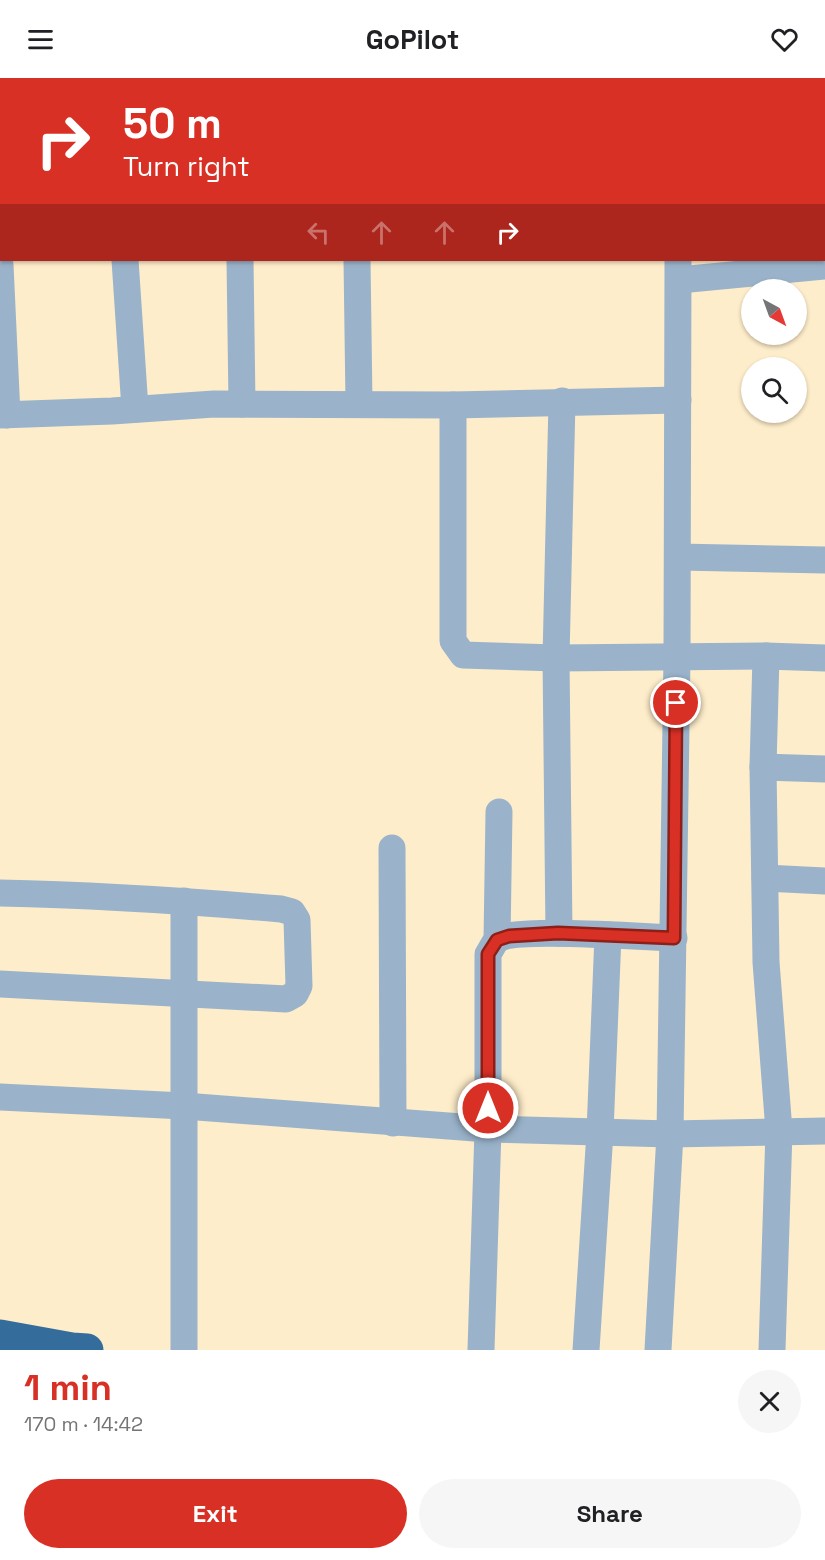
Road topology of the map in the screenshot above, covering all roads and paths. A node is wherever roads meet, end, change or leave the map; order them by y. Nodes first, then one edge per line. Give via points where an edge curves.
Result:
1 (125, 261) edge
2 (240, 261) edge
3 (357, 261) edge
4 (0, 265) edge
5 (825, 266) edge
6 (679, 270) edge
7 (678, 400) junction
8 (562, 401) junction
9 (359, 403) junction
10 (242, 404) junction
11 (453, 405) junction
12 (135, 409) junction
13 (4, 415) edge
14 (678, 557) junction
15 (825, 560) edge
16 (677, 656) junction
17 (766, 656) junction
18 (556, 658) junction
19 (825, 658) edge
20 (763, 767) junction
21 (825, 769) edge
22 (499, 812) dead end
23 (392, 848) dead end
24 (765, 878) junction
25 (825, 881) edge
26 (0, 893) edge
27 (184, 901) junction
28 (558, 933) junction
29 (608, 935) junction
30 (674, 938) junction
31 (497, 940) junction
32 (0, 984) edge
33 (185, 994) junction
34 (0, 1097) edge
35 (184, 1106) junction
36 (393, 1123) junction
37 (488, 1130) junction
38 (779, 1131) junction
39 (825, 1131) edge
40 (600, 1132) junction
41 (670, 1134) junction
42 (0, 1336) edge
43 (72, 1350) edge
44 (87, 1350) edge
45 (184, 1350) edge
46 (481, 1350) edge
47 (586, 1350) edge
48 (658, 1350) edge
49 (772, 1350) edge

1 - 12 street
2 - 10 street
3 - 9 street
4 - 13 street
5 - 6 street
6 - 7 street
7 - 8 street
7 - 14 street
8 - 11 street
8 - 18 street
9 - 10 street
9 - 11 street
10 - 12 street
11 - 18 street via 453,641 464,655
12 - 13 street
14 - 15 street
14 - 16 street
16 - 17 street
16 - 18 street
16 - 30 street
17 - 19 street
17 - 20 street
18 - 28 street
20 - 21 street
20 - 24 street
22 - 31 street
23 - 36 street
24 - 25 street
24 - 38 street via 766,962
26 - 27 street
27 - 33 street
27 - 33 street via 292,912 297,920 299,986 286,999
28 - 29 street
28 - 31 street
29 - 30 street
29 - 40 street
30 - 41 street
31 - 37 street via 488,954
32 - 33 street
33 - 35 street
34 - 35 street
35 - 36 street
35 - 45 street
36 - 37 street
37 - 40 street
37 - 46 street
38 - 39 street
38 - 41 street
38 - 49 street
40 - 41 street
40 - 47 street
41 - 48 street
42 - 43 highway
43 - 44 highway

